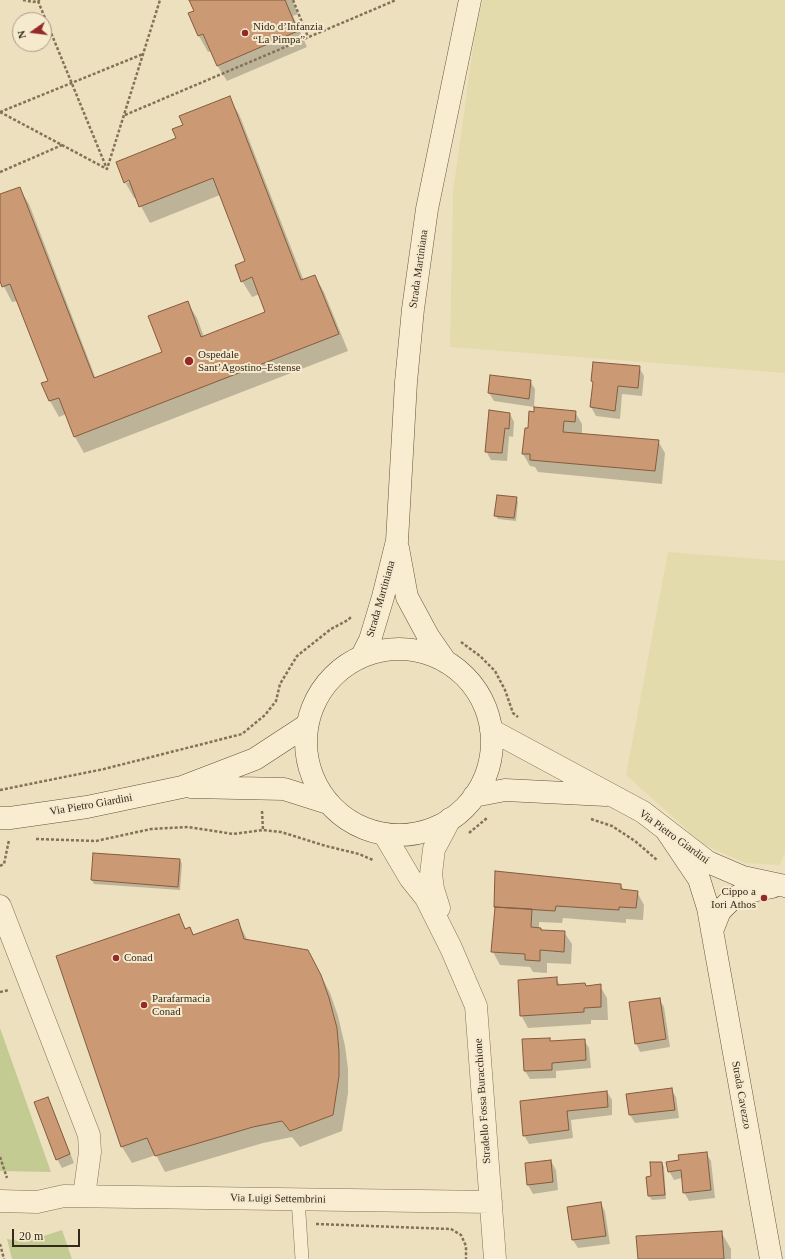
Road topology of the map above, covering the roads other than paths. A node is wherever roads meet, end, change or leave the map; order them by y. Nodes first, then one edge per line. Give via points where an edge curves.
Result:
1 (470, 0) edge
2 (397, 541) junction
3 (362, 656) junction
4 (446, 662) junction
5 (307, 725) junction
6 (491, 730) junction
7 (182, 787) junction
8 (474, 796) junction
9 (612, 796) junction
10 (328, 802) junction
11 (0, 818) edge
12 (450, 819) junction
13 (666, 830) junction
14 (384, 834) junction
15 (785, 886) edge
16 (0, 906) edge
17 (712, 931) junction
18 (451, 948) junction
19 (3, 1193) edge
20 (74, 1196) junction
21 (298, 1199) junction
22 (491, 1202) junction
23 (302, 1259) edge
24 (495, 1259) edge
25 (771, 1259) edge

1 - 2 street, Strada Martiniana via 427,209 413,309
2 - 3 street, Strada Martiniana via 379,612
2 - 4 street, Strada Martiniana via 407,597 428,636
3 - 4 street, Via Pietro Giardini via 404,648 425,652
3 - 5 street, Via Pietro Giardini via 336,672 317,696
4 - 6 street, Via Pietro Giardini via 465,677 482,700
5 - 7 street, Via Pietro Giardini via 254,759
5 - 10 street, Via Pietro Giardini via 306,748 310,771
6 - 8 street, Via Pietro Giardini via 489,762
6 - 9 street, Via Pietro Giardini
7 - 10 street, Via Pietro Giardini via 284,790
7 - 11 street, Via Pietro Giardini via 87,807
8 - 9 street, Via Pietro Giardini via 505,790
8 - 12 street, Via Pietro Giardini
9 - 13 street, Via Pietro Giardini via 643,812
10 - 14 street, Via Pietro Giardini via 341,815 357,825
12 - 14 street, Via Pietro Giardini via 420,832
12 - 18 street via 434,849 431,874
13 - 15 street, Via Pietro Giardini via 708,862 743,877
13 - 17 street, Strada Cavezzo via 699,879
14 - 18 street via 410,878 426,898
15 - 17 street via 752,890 733,898 720,911
16 - 20 street via 89,1136 90,1152
17 - 25 street, Strada Cavezzo
18 - 22 street, Stradello Fossa Buracchione via 476,1006
19 - 20 street, Via Luigi Settembrini via 37,1202
20 - 21 street, Via Luigi Settembrini
21 - 22 street, Via Luigi Settembrini
21 - 23 lane
22 - 24 street, Stradello Fossa Buracchione

